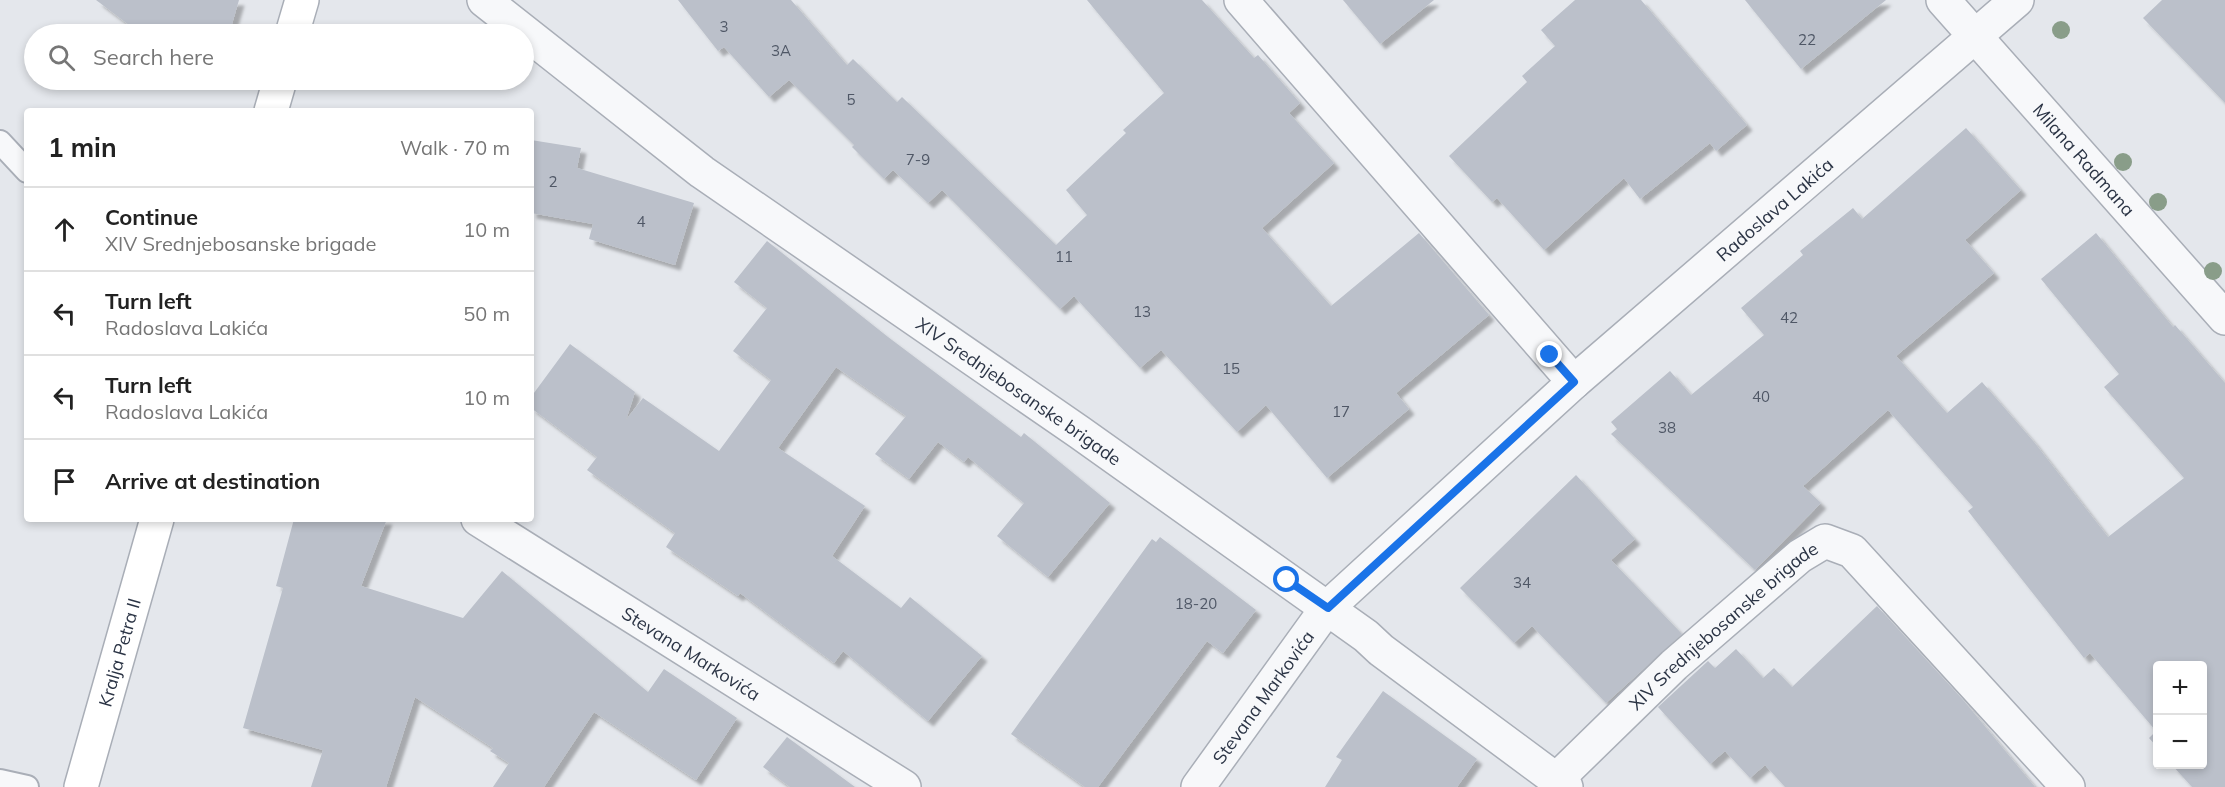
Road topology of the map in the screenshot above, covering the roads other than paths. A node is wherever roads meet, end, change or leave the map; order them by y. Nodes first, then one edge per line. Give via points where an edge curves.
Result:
1 (302, 0) edge
2 (484, 0) edge
3 (1240, 0) edge
4 (1943, 0) edge
5 (2017, 0) edge
6 (295, 24) edge
7 (514, 24) edge
8 (1974, 36) junction
9 (534, 39) edge
10 (277, 90) edge
11 (272, 108) edge
12 (0, 142) edge
13 (24, 168) edge
14 (2225, 318) edge
15 (1574, 382) junction
16 (155, 522) edge
17 (483, 522) edge
18 (1328, 608) junction
19 (0, 781) edge
20 (1561, 783) edge
21 (27, 787) edge
22 (81, 787) edge
23 (904, 787) edge
24 (1198, 787) edge
25 (2068, 787) edge

1 - 6 street
2 - 7 street, XIV Srednjebosanske brigade
3 - 15 street
4 - 8 street, Milana Radmana
5 - 8 street, Radoslava Lakića
8 - 14 street, Milana Radmana
8 - 15 street, Radoslava Lakića
9 - 18 street, XIV Srednjebosanske brigade via 702,172
10 - 11 street
12 - 13 lane
15 - 18 street, Radoslava Lakića
16 - 22 street, Kralja Petra II
17 - 23 street, Stevana Markovića
18 - 20 street, XIV Srednjebosanske brigade
18 - 24 street, Stevana Markovića
19 - 21 lane
20 - 25 street, XIV Srednjebosanske brigade via 1674,665 1800,556 1825,542 1852,551

